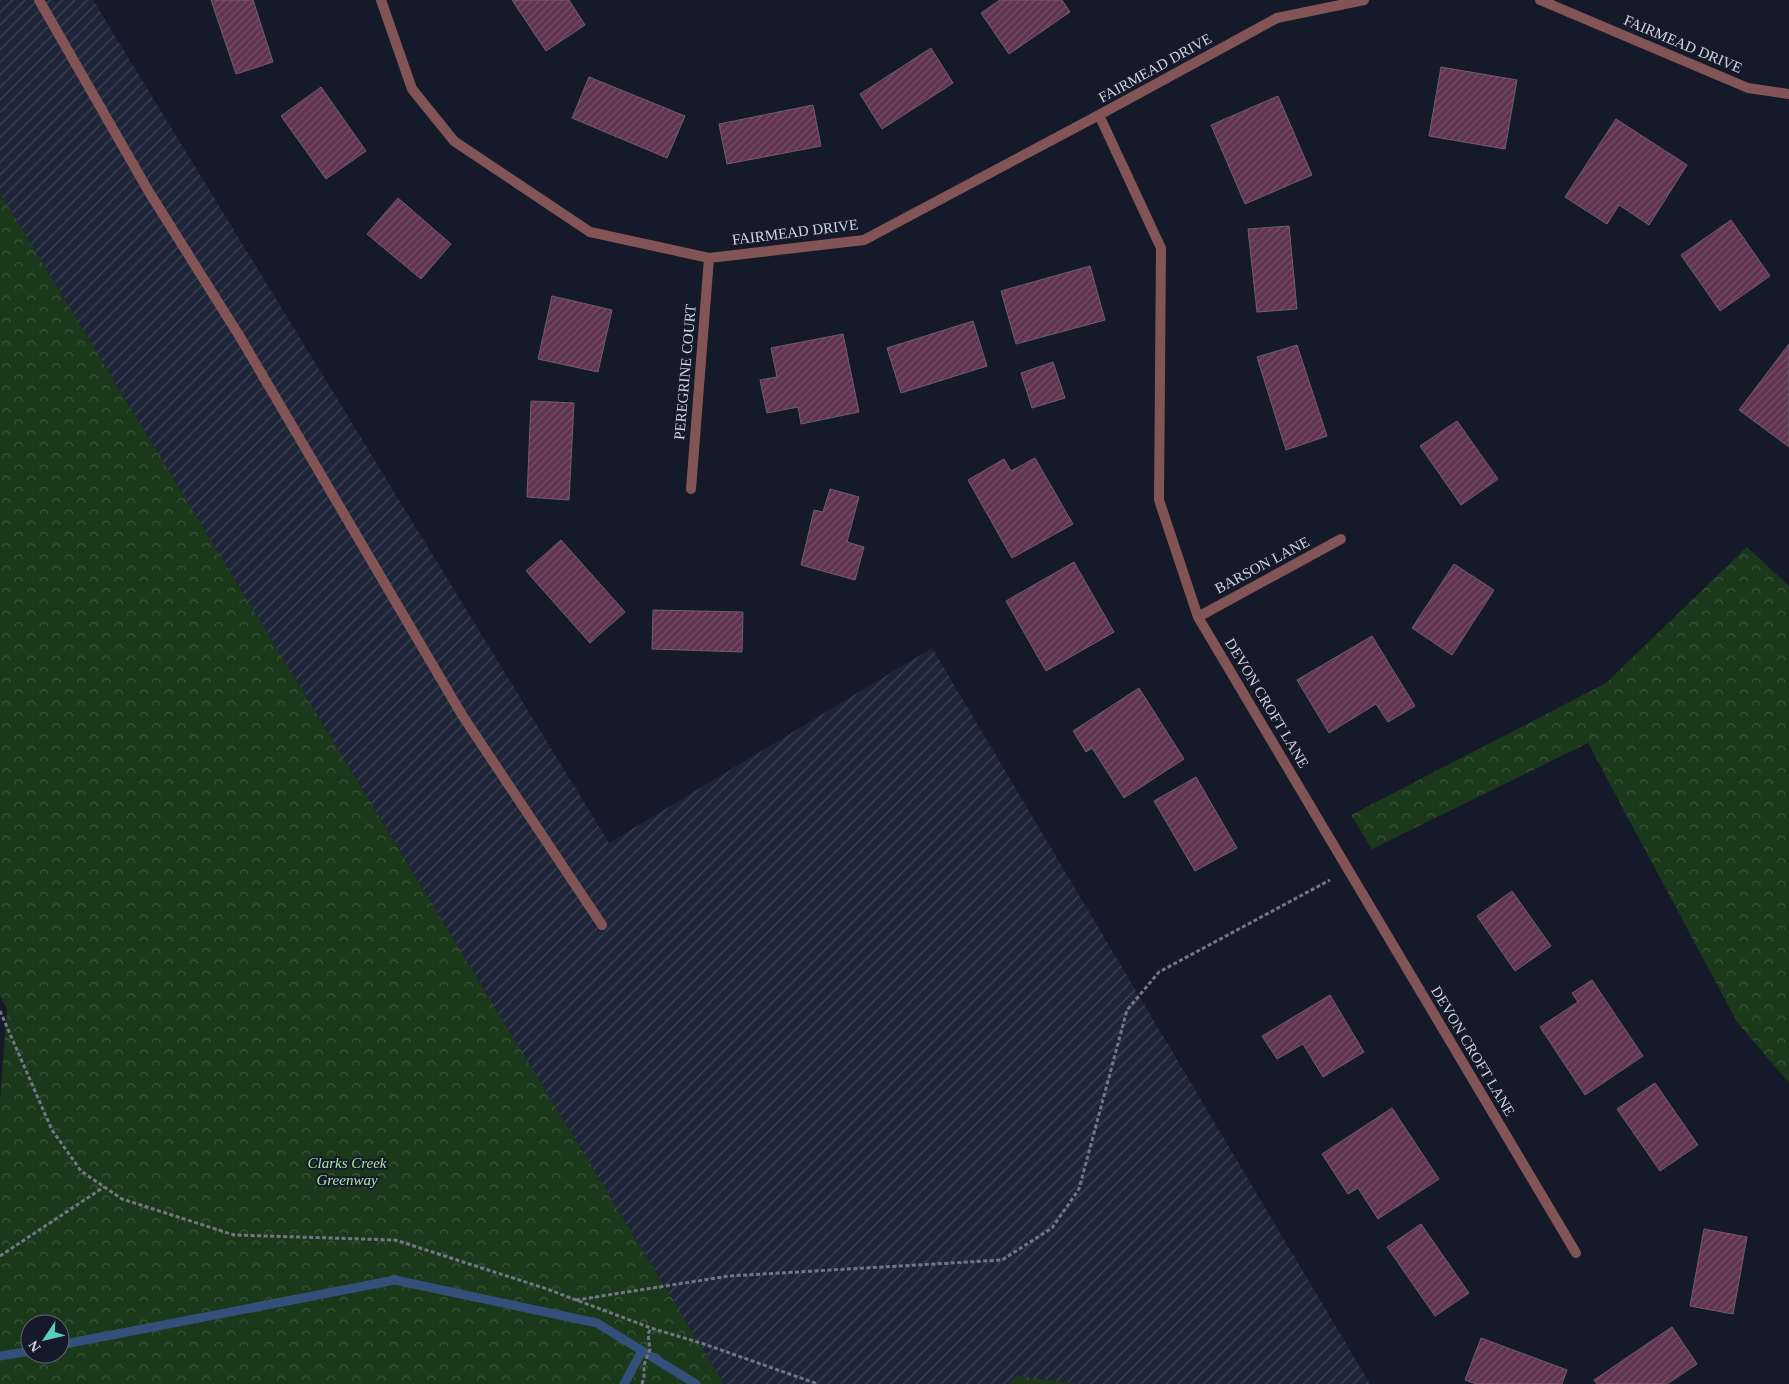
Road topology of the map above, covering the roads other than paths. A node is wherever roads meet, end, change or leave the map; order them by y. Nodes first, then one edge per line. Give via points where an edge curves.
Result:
1 (39, 0) edge
2 (380, 0) edge
3 (1364, 0) edge
4 (1540, 0) edge
5 (1789, 94) edge
6 (1100, 115) junction
7 (710, 258) junction
8 (691, 488) dead end
9 (1341, 539) dead end
10 (1198, 617) junction
11 (602, 925) dead end
12 (1576, 1253) dead end

1 - 11 street via 148,192 240,337 462,715
2 - 7 street, FAIRMEAD DRIVE via 412,90 454,141 590,232
3 - 6 street, FAIRMEAD DRIVE via 1277,18
4 - 5 street, FAIRMEAD DRIVE via 1748,88
6 - 7 street, FAIRMEAD DRIVE via 864,240
6 - 10 street, DEVON CROFT LANE via 1161,248 1159,500
7 - 8 street, PEREGRINE COURT
9 - 10 street, BARSON LANE
10 - 12 street, DEVON CROFT LANE

